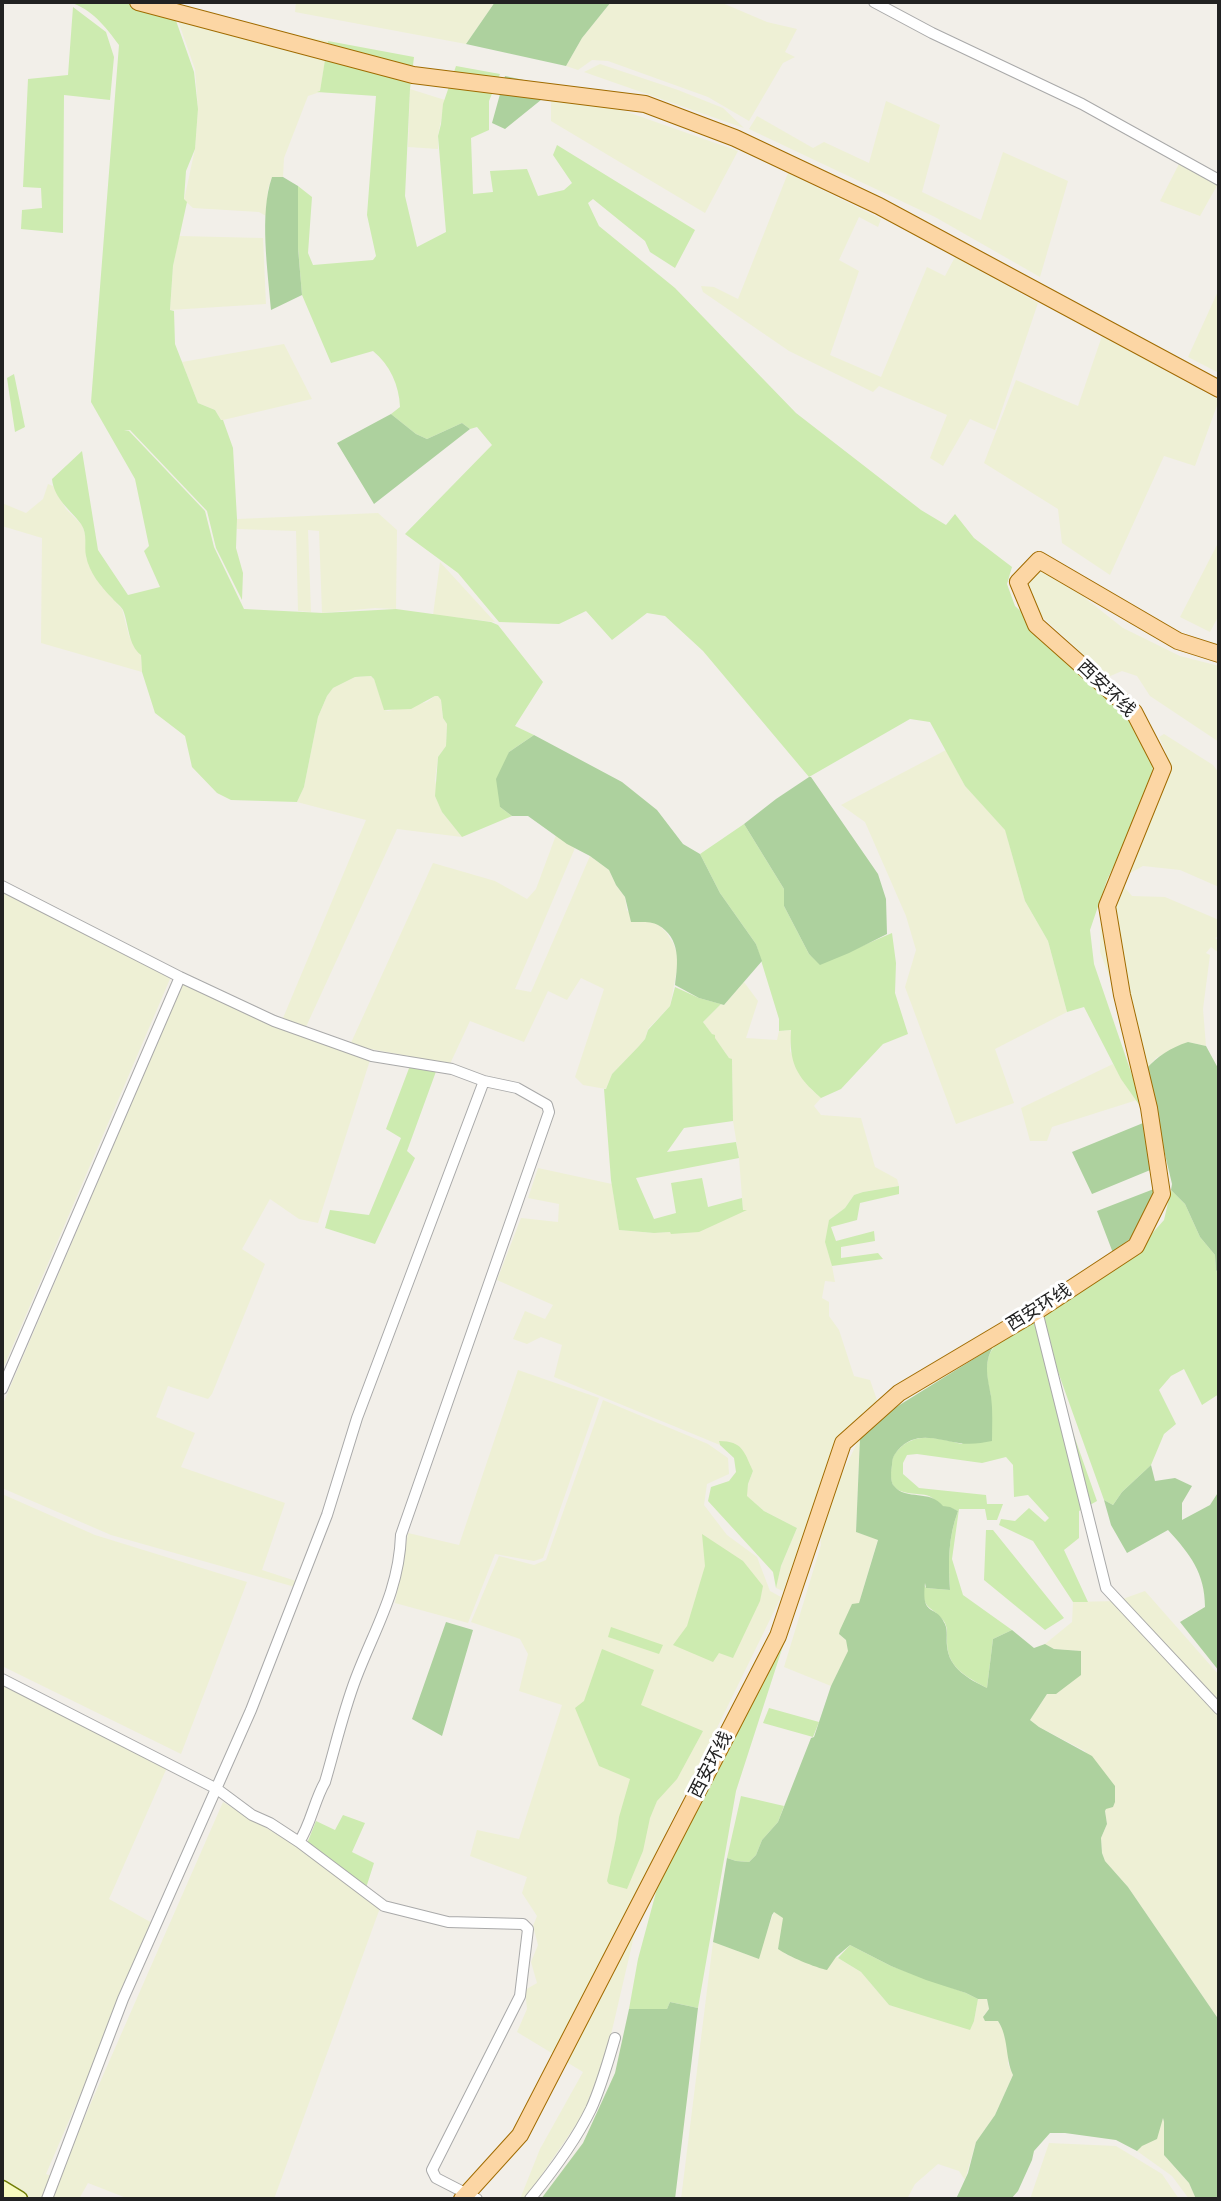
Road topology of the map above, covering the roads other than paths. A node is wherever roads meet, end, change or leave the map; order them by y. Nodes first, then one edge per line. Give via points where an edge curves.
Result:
1 (874, 2) edge
2 (143, 3) edge
3 (1219, 180) edge
4 (1219, 389) edge
5 (1219, 654) edge
6 (2, 886) edge
7 (180, 977) junction
8 (484, 1081) junction
9 (1037, 1311) junction
10 (2, 1389) edge
11 (2, 1679) edge
12 (1219, 1709) edge
13 (217, 1789) junction
14 (299, 1842) junction
15 (615, 2038) dead end
16 (2, 2188) edge
17 (468, 2197) edge
18 (20, 2199) edge
19 (47, 2199) edge
20 (530, 2199) edge

1 - 3 street via 1082,104
2 - 4 main road via 413,75 645,104 735,138 879,206
5 - 9 main road, 西安环线 via 1178,641 1039,560 1018,582 1035,625 1134,712 1163,768 1107,906 1162,1194 1136,1246
6 - 7 street
7 - 8 street via 274,1021 372,1056 452,1069
7 - 10 street
8 - 13 street via 357,1418 327,1515
8 - 14 street via 517,1088 547,1105 549,1112 401,1535 390,1599 355,1680 325,1782
9 - 12 street via 1106,1588
9 - 17 main road, 西安环线 via 899,1393 843,1443 778,1636 520,2135
11 - 13 street
13 - 14 street
13 - 19 street via 123,1999
14 - 17 street via 384,1906 448,1922 523,1924 528,1929 520,1996 432,2170 436,2178
15 - 20 street via 590,2110 563,2157
16 - 18 street

